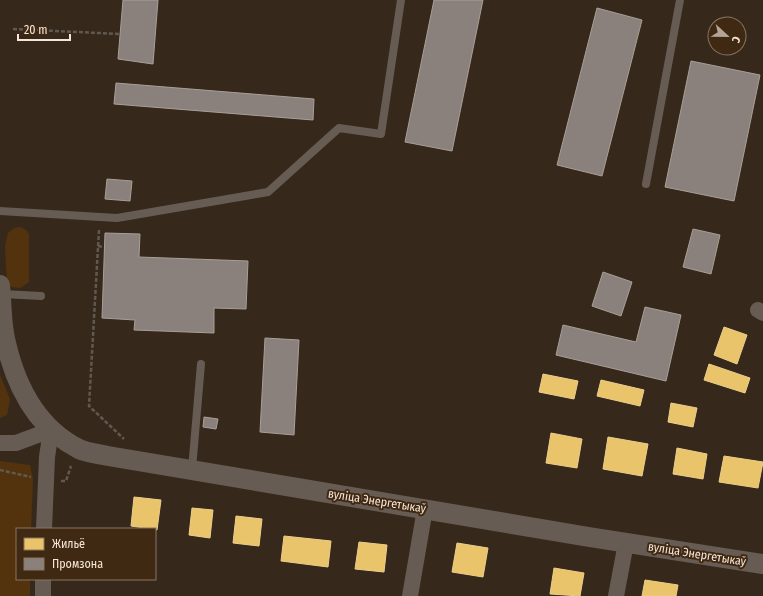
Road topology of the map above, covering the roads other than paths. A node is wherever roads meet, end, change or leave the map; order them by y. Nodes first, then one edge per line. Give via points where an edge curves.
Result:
1 (401, 0) edge
2 (680, 0) edge
3 (646, 184) dead end
4 (0, 211) edge
5 (0, 289) edge
6 (41, 296) dead end
7 (201, 364) dead end
8 (51, 430) junction
9 (0, 443) edge
10 (192, 470) junction
11 (425, 509) junction
12 (44, 528) edge
13 (626, 543) junction
14 (763, 564) edge
15 (43, 580) edge
16 (43, 596) edge
17 (410, 596) edge
18 (616, 596) edge

1 - 4 lane via 381,134 339,128 268,192 117,218
2 - 3 lane
5 - 6 lane
5 - 8 street, вуліца Энергетыкаў via 5,342 14,371 35,413
7 - 10 lane
8 - 9 street via 16,443
8 - 10 street, вуліца Энергетыкаў via 80,450
8 - 12 street
10 - 11 street, вуліца Энергетыкаў
11 - 13 street, вуліца Энергетыкаў
11 - 17 street
13 - 14 street, вуліца Энергетыкаў
13 - 18 street
15 - 16 street

